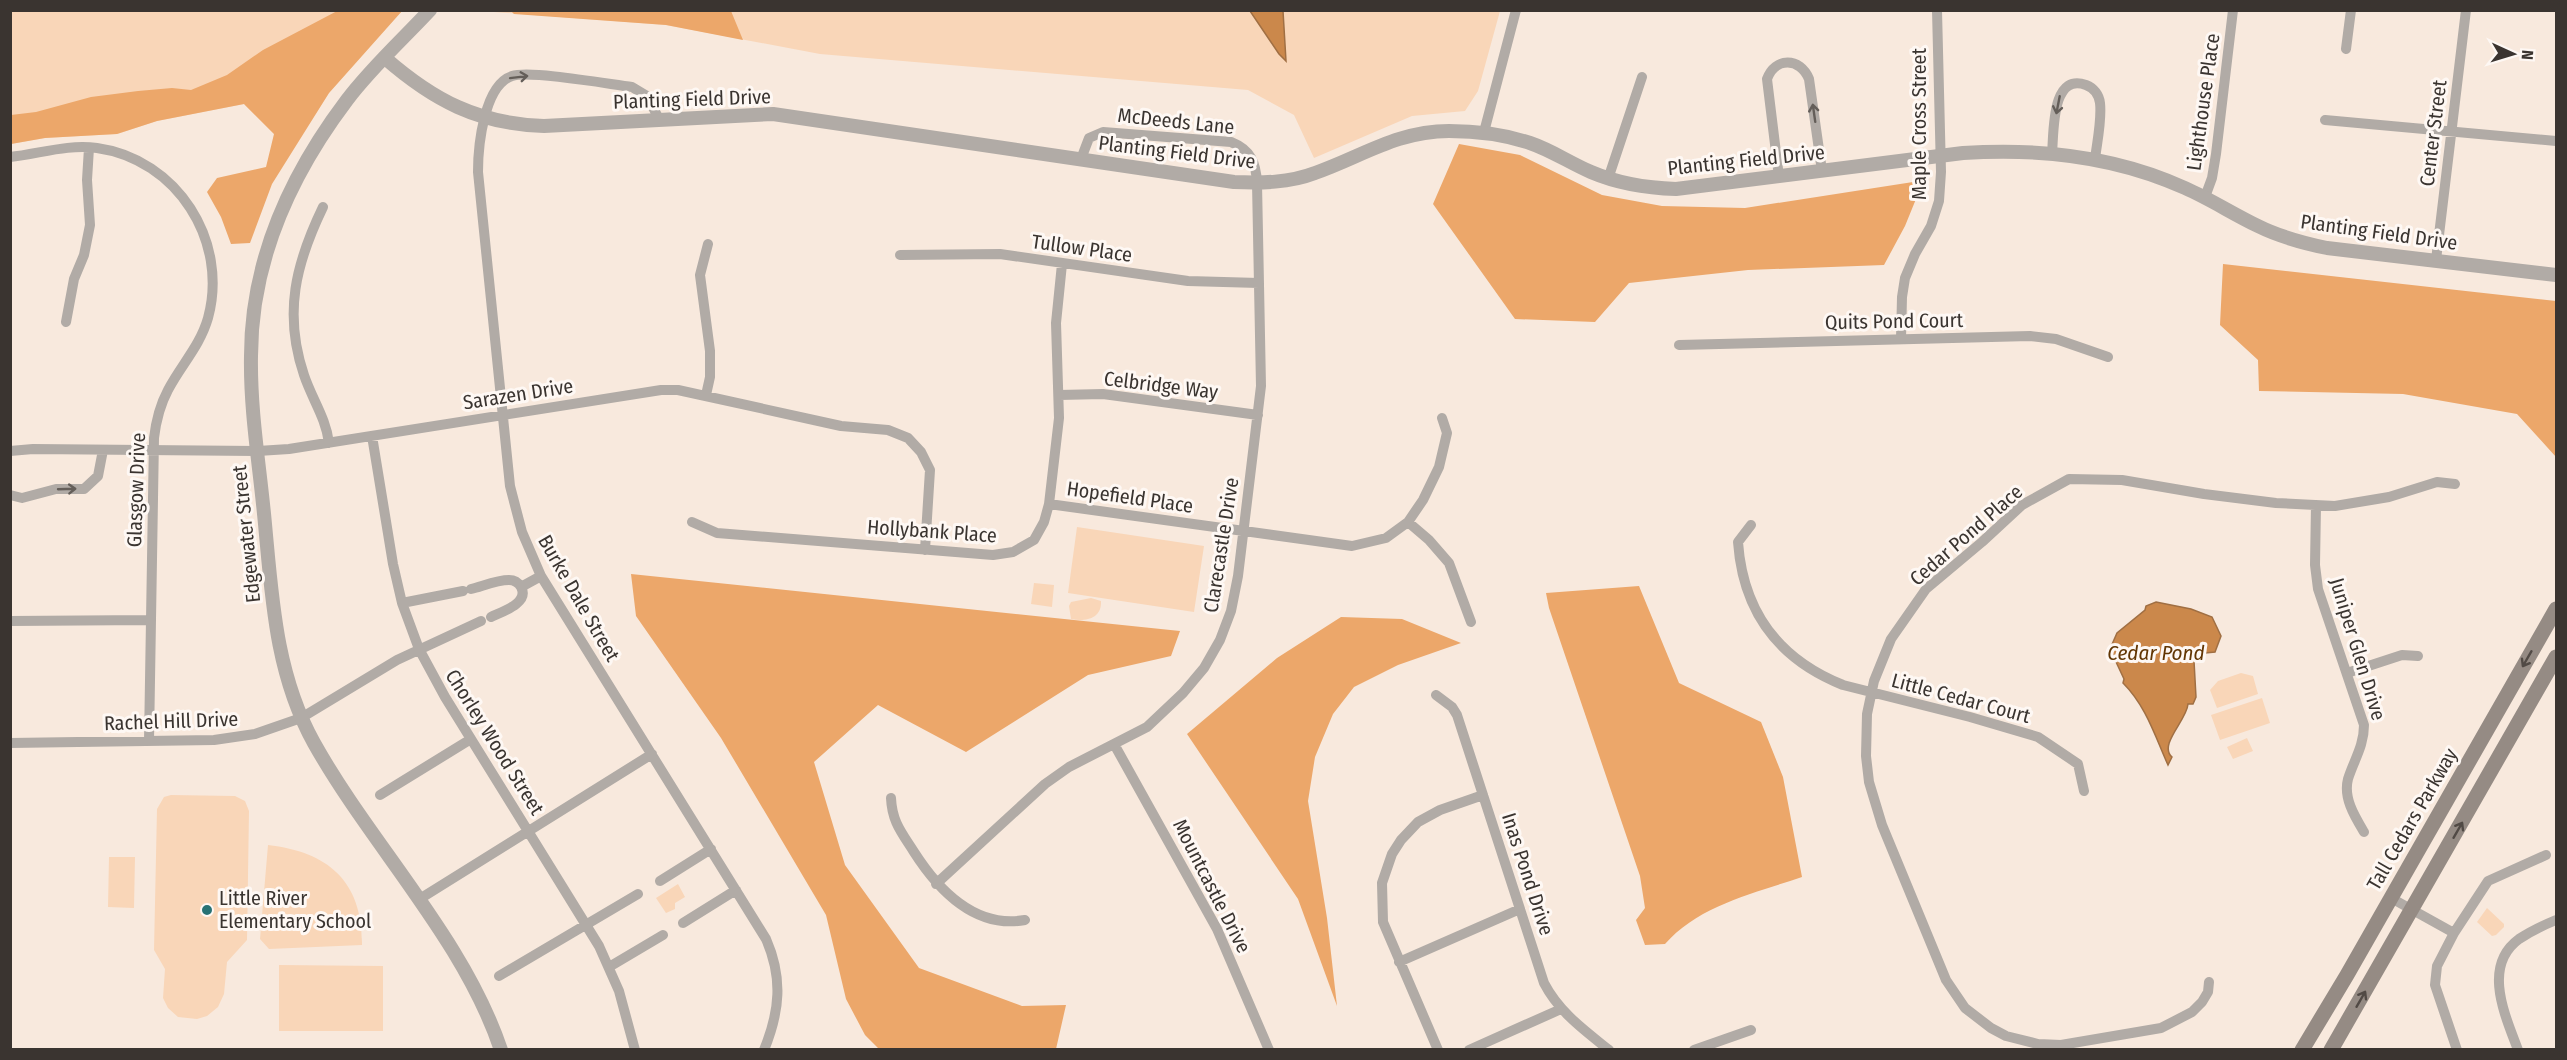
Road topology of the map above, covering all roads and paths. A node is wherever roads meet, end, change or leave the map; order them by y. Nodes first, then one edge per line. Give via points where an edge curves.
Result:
1 (430, 10) edge
2 (1516, 10) edge
3 (1937, 10) edge
4 (2233, 10) edge
5 (2351, 10) edge
6 (2466, 10) edge
7 (2346, 49) dead end
8 (385, 58) junction
9 (1642, 77) dead end
10 (485, 118) junction
11 (659, 119) junction
12 (2325, 120) dead end
13 (2450, 131) junction
14 (1484, 132) junction
15 (2556, 141) edge
16 (89, 148) junction
17 (2052, 153) junction
18 (1940, 155) junction
19 (10, 157) edge
20 (1081, 159) junction
21 (2095, 159) junction
22 (1822, 171) junction
23 (1779, 177) junction
24 (1608, 178) junction
25 (1257, 183) junction
26 (2205, 197) junction
27 (323, 207) dead end
28 (708, 244) dead end
29 (900, 255) dead end
30 (2436, 261) junction
31 (1062, 264) junction
32 (2556, 275) edge
33 (1259, 283) junction
34 (66, 322) dead end
35 (1901, 339) junction
36 (1679, 345) dead end
37 (2108, 357) dead end
38 (706, 395) junction
39 (1059, 395) junction
40 (503, 415) junction
41 (1258, 415) junction
42 (1442, 418) dead end
43 (372, 436) junction
44 (329, 443) junction
45 (103, 450) junction
46 (153, 450) junction
47 (10, 451) edge
48 (258, 451) junction
49 (2455, 484) dead end
50 (10, 495) edge
51 (1049, 504) junction
52 (2316, 505) junction
53 (692, 522) dead end
54 (1408, 522) junction
55 (1751, 525) dead end
56 (1243, 530) junction
57 (926, 550) junction
58 (541, 576) junction
59 (521, 587) junction
60 (402, 603) junction
61 (2556, 609) edge
62 (151, 620) junction
63 (10, 621) edge
64 (1471, 622) dead end
65 (419, 649) junction
66 (2418, 656) dead end
67 (2556, 657) edge
68 (2348, 673) junction
69 (1871, 693) junction
70 (1436, 695) dead end
71 (302, 718) junction
72 (471, 739) junction
73 (149, 741) junction
74 (10, 743) edge
75 (1114, 744) junction
76 (652, 754) junction
77 (2084, 791) dead end
78 (380, 795) dead end
79 (1483, 795) junction
80 (891, 798) dead end
81 (528, 831) junction
82 (2364, 832) dead end
83 (711, 849) junction
84 (2546, 855) dead end
85 (660, 881) dead end
86 (936, 884) junction
87 (736, 890) junction
88 (638, 894) dead end
89 (2391, 898) junction
90 (418, 900) junction
91 (1520, 909) junction
92 (2412, 910) junction
93 (1025, 920) dead end
94 (2556, 920) edge
95 (683, 923) dead end
96 (587, 926) junction
97 (2454, 933) junction
98 (663, 935) dead end
99 (1399, 962) junction
100 (609, 967) junction
101 (499, 976) dead end
102 (2209, 982) dead end
103 (1561, 1009) junction
104 (1751, 1030) dead end
105 (2050, 1047) edge
106 (501, 1050) edge
107 (635, 1050) edge
108 (764, 1050) edge
109 (1269, 1050) edge
110 (1438, 1050) edge
111 (1469, 1050) edge
112 (1609, 1050) edge
113 (1694, 1050) edge
114 (2302, 1050) edge
115 (2331, 1050) edge
116 (2457, 1050) edge
117 (2518, 1050) edge

1 - 8 street, Edgewater Street
2 - 14 street
3 - 18 street, Maple Cross Street
4 - 26 street, Lighthouse Place via 2216,154
5 - 7 street
6 - 13 street, Center Street
8 - 10 street, Planting Field Drive via 424,90
8 - 48 street, Edgewater Street via 349,97 309,154 278,216 261,272 252,322 251,389
9 - 24 street
10 - 11 street, Planting Field Drive via 544,126
10 -> 11 street, Burke Dale Street via 498,86 522,74 632,87 647,96
10 - 40 street, Burke Dale Street via 478,172
11 - 20 street, Planting Field Drive via 773,114
12 - 13 street
13 - 15 street
13 - 30 street, Center Street
14 - 24 street, Planting Field Drive via 1531,144
14 - 25 street, Planting Field Drive via 1446,131 1398,138 1313,174
16 - 19 street, Glasgow Drive via 62,148
16 - 34 street via 90,225
16 - 46 street, Glasgow Drive via 131,158 167,180 194,213 210,254 213,287 208,319 196,347 163,400
17 - 18 street, Planting Field Drive via 1994,150
17 - 21 street, Planting Field Drive
21 -> 17 street via 2099,99 2092,88 2080,84 2067,87 2059,96
18 - 22 street, Planting Field Drive
18 - 35 street, Maple Cross Street via 1941,184 1935,214 1905,278
20 - 25 street, Planting Field Drive
20 - 25 street, McDeeds Lane via 1089,138 1103,132 1226,141 1248,151 1256,167
21 - 26 street, Planting Field Drive via 2154,175
22 - 23 street, Planting Field Drive
22 -> 23 street via 1809,79 1797,64 1784,62 1773,68 1767,80
23 - 24 street, Planting Field Drive via 1676,189 1637,186
25 - 33 street, Clarecastle Drive
26 - 30 street, Planting Field Drive via 2259,226 2302,242
27 - 44 street via 303,250 293,303 301,364 325,419
28 - 38 street via 700,274 710,351
29 - 31 street, Tullow Place via 1000,254
30 - 32 street, Planting Field Drive
31 - 33 street, Tullow Place via 1188,281
31 - 39 street, Hollybank Place via 1056,323
33 - 41 street, Clarecastle Drive
35 - 36 street, Quits Pond Court
35 - 37 street, Quits Pond Court via 2037,336
38 - 40 street, Sarazen Drive via 661,390
38 - 57 street, Sarazen Drive via 841,426 888,430 908,438 930,470
39 - 41 street, Celbridge Way via 1103,394
39 - 51 street, Hollybank Place
40 - 43 street, Sarazen Drive
40 - 58 street, Burke Dale Street via 515,509
41 - 56 street, Clarecastle Drive
42 - 54 street, Hopefield Place via 1447,433 1439,467
43 - 44 street, Sarazen Drive
43 - 60 street, Chorley Wood Street
44 - 48 street, Sarazen Drive
45 - 46 street, Sarazen Drive
45 - 47 street, Sarazen Drive
50 -> 45 street via 22,498 56,489 84,489 98,476
46 - 48 street, Sarazen Drive
46 - 62 street, Glasgow Drive
48 - 71 street, Edgewater Street via 276,631
49 - 52 street, Cedar Pond Place via 2437,482 2356,504
51 - 56 street, Hopefield Place
51 - 57 street, Hollybank Place via 1034,540 1013,552 993,555
52 - 68 street, Juniper Glen Drive via 2318,590
52 - 69 street, Cedar Pond Place via 2204,495 2122,480 2069,479 2022,505 1926,589 1891,639
53 - 57 street, Hollybank Place via 717,533
54 - 56 street, Hopefield Place via 1386,538 1352,546
54 - 64 street via 1449,563
55 - 69 street, Little Cedar Court via 1738,542 1740,558 1748,594 1767,629 1778,644 1809,669
56 - 75 street, Clarecastle Drive via 1231,611 1204,668 1146,727
58 - 59 street
58 - 76 street, Burke Dale Street
59 - 60 street via 506,580
59 - 65 street, Rachel Hill Drive via 517,603
60 - 65 street, Chorley Wood Street
61 -> 89 main road, Tall Cedars Parkway
62 - 63 street
62 - 73 street, Glasgow Drive
65 - 71 street, Rachel Hill Drive
65 - 72 street, Chorley Wood Street
66 - 68 street via 2402,655
92 -> 67 main road
68 - 82 street, Juniper Glen Drive via 2364,725 2364,740 2348,781 2348,795 2351,810
69 - 77 street, Little Cedar Court via 2038,738 2078,764
69 - 105 street, Cedar Pond Place via 1866,756 1874,804 1946,981 1965,1008 1991,1028
70 - 79 street, Inas Pond Drive via 1457,715
71 - 73 street, Rachel Hill Drive via 238,738
71 - 90 street, Edgewater Street via 326,763
72 - 78 street
72 - 81 street, Chorley Wood Street
73 - 74 street, Rachel Hill Drive
75 - 86 street, Clarecastle Drive via 1045,784
75 - 109 street, Mountcastle Drive via 1217,929
76 - 81 street
76 - 83 street, Burke Dale Street
79 - 91 street, Inas Pond Drive
79 - 99 street via 1418,822 1392,854 1382,883 1381,909
80 - 86 street via 894,820
81 - 90 street
81 - 96 street, Chorley Wood Street
83 - 85 street
83 - 87 street, Burke Dale Street
84 - 97 street via 2488,881
86 - 93 street via 978,914 1001,923
87 - 95 street
87 - 108 street, Burke Dale Street via 766,939 777,969 776,1016
88 - 96 street
89 - 92 street
89 - 114 main road, Tall Cedars Parkway
90 - 106 street, Edgewater Street via 477,992
91 - 99 street
91 - 103 street, Inas Pond Drive via 1544,983
92 - 97 street
115 -> 92 main road
94 - 117 street via 2520,938 2504,958 2499,991
96 - 100 street, Chorley Wood Street
96 - 101 street
97 - 116 street via 2434,976
98 - 100 street
99 - 110 street
100 - 107 street, Chorley Wood Street
102 - 105 street, Cedar Pond Place via 2208,992 2192,1012 2162,1028
103 - 111 street
103 - 112 street, Inas Pond Drive
104 - 113 street

